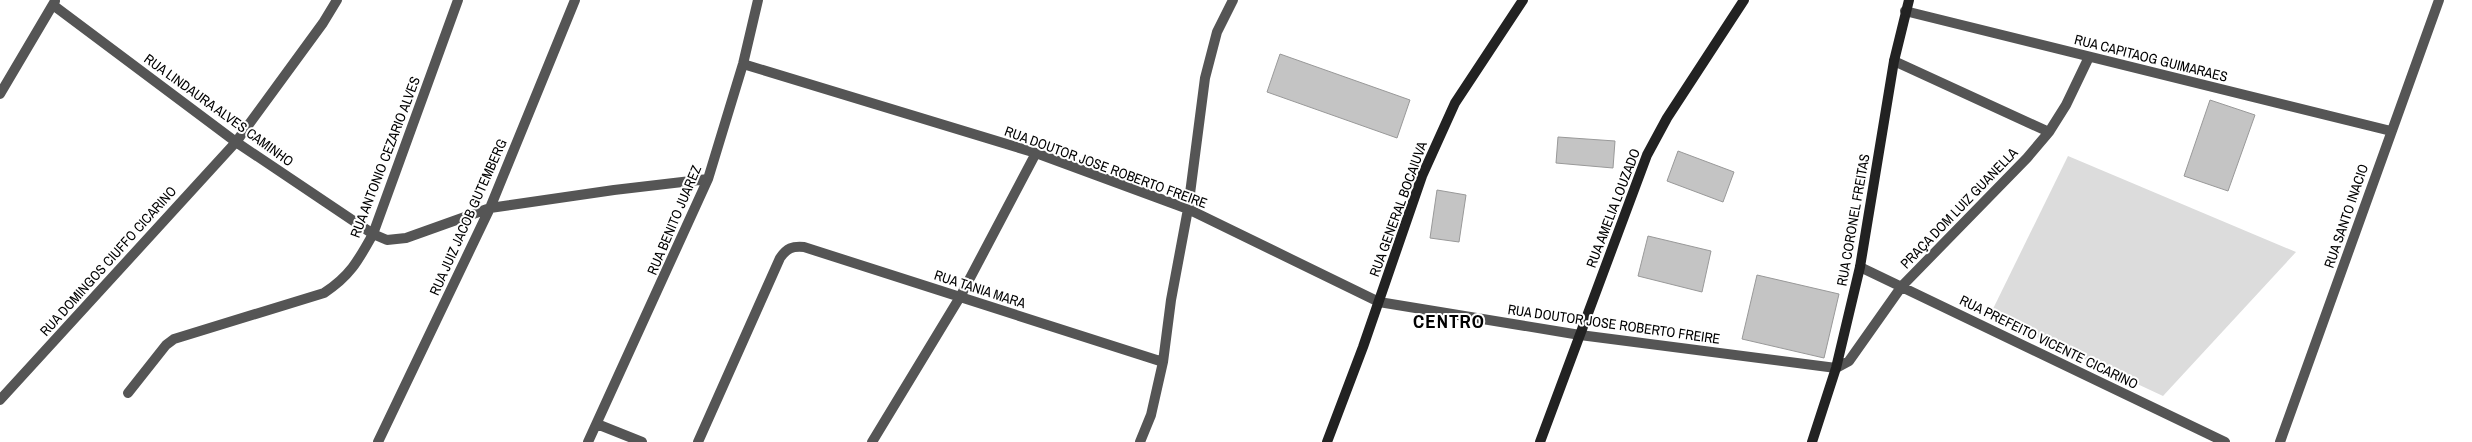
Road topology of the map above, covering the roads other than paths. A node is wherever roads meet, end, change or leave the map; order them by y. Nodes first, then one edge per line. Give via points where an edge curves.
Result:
1 (337, 0) edge
2 (458, 0) edge
3 (575, 0) edge
4 (758, 0) edge
5 (1233, 0) edge
6 (1523, 0) edge
7 (1744, 0) edge
8 (1909, 0) edge
9 (2439, 0) edge
10 (54, 2) edge
11 (1905, 11) junction
12 (2089, 57) junction
13 (1894, 62) junction
14 (743, 64) junction
15 (0, 94) edge
16 (2391, 131) junction
17 (2049, 132) junction
18 (236, 142) junction
19 (1036, 153) junction
20 (708, 179) junction
21 (490, 208) junction
22 (1188, 209) junction
23 (373, 234) junction
24 (1860, 267) junction
25 (1902, 286) junction
26 (960, 297) junction
27 (1379, 302) junction
28 (1580, 335) junction
29 (1163, 362) junction
30 (1836, 368) junction
31 (128, 393) dead end
32 (0, 400) edge
33 (597, 424) junction
34 (378, 442) edge
35 (588, 442) edge
36 (642, 442) edge
37 (698, 442) edge
38 (872, 442) edge
39 (1140, 442) edge
40 (1327, 442) edge
41 (1540, 442) edge
42 (1812, 442) edge
43 (2225, 442) edge
44 (2280, 442) edge

1 - 18 street, RUA DOMINGOS CIUFFO CICARINO
2 - 23 street, RUA ANTONIO CEZARIO ALVES
3 - 21 street, RUA JUIZ JACOB GUTEMBERG
4 - 14 street, RUA BENITO JUAREZ
5 - 22 street via 1217,32 1205,78
6 - 27 main road, RUA GENERAL BOCAIUVA via 1455,103 1422,176
7 - 28 main road, RUA AMELIA LOUZADO via 1667,118 1647,155
8 - 11 main road, RUA CORONEL FREITAS
9 - 16 street, RUA SANTO INACIO
10 - 15 street
10 - 18 street, RUA LINDAURA ALVES CAMINHO
11 - 12 street, RUA CAPITAOG GUIMARAES
11 - 13 main road, RUA CORONEL FREITAS
12 - 16 street, RUA CAPITAOG GUIMARAES
12 - 17 street, PRAÇA DOM LUIZ GUANELLA
13 - 17 street
13 - 24 main road, RUA CORONEL FREITAS
14 - 19 street, RUA DOUTOR JOSE ROBERTO FREIRE
14 - 20 street, RUA BENITO JUAREZ
16 - 44 street, RUA SANTO INACIO
17 - 25 street, PRAÇA DOM LUIZ GUANELLA
18 - 23 street, RUA LINDAURA ALVES CAMINHO
18 - 32 street, RUA DOMINGOS CIUFFO CICARINO
19 - 22 street, RUA DOUTOR JOSE ROBERTO FREIRE
19 - 26 street
20 - 21 street
20 - 33 street, RUA BENITO JUAREZ
21 - 23 street via 406,238 387,240
21 - 34 street, RUA JUIZ JACOB GUTEMBERG
22 - 27 street, RUA DOUTOR JOSE ROBERTO FREIRE
22 - 29 street
23 - 31 street, RUA ANTONIO CEZARIO ALVES via 355,266 342,281 324,293 174,339
24 - 25 street, RUA PREFEITO VICENTE CICARINO
24 - 30 main road, RUA CORONEL FREITAS
25 - 30 street, PRAÇA DOM LUIZ GUANELLA via 1849,361
25 - 43 street, RUA PREFEITO VICENTE CICARINO
26 - 29 street, RUA TANIA MARA
26 - 37 street, RUA TANIA MARA via 804,247 788,248 776,267
26 - 38 street
27 - 28 street, RUA DOUTOR JOSE ROBERTO FREIRE
27 - 40 main road, RUA GENERAL BOCAIUVA
28 - 30 street, RUA DOUTOR JOSE ROBERTO FREIRE
28 - 41 main road, RUA AMELIA LOUZADO
29 - 39 street via 1151,415
30 - 42 main road, RUA CORONEL FREITAS
33 - 35 street, RUA BENITO JUAREZ
33 - 36 street

